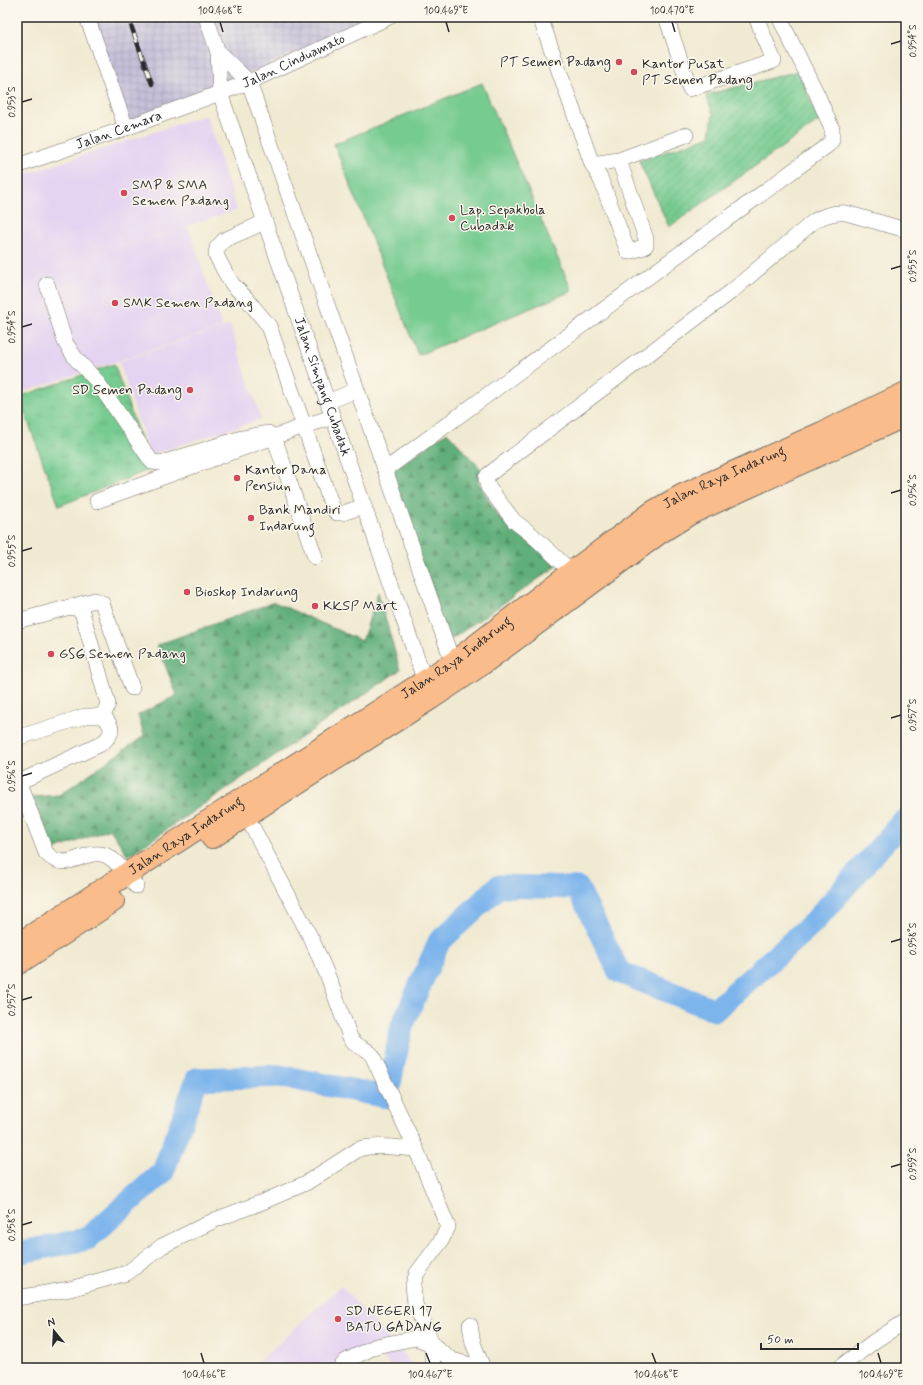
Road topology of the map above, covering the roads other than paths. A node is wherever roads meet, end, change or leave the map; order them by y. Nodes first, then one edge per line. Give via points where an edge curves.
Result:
1 (86, 17) edge
2 (206, 17) edge
3 (389, 17) edge
4 (540, 17) edge
5 (666, 17) edge
6 (756, 17) edge
7 (779, 17) edge
8 (218, 52) junction
9 (797, 53) junction
10 (774, 61) junction
11 (249, 82) junction
12 (220, 93) junction
13 (126, 128) junction
14 (686, 135) dead end
15 (619, 160) junction
16 (592, 164) junction
17 (17, 166) edge
18 (265, 222) junction
19 (906, 230) edge
20 (47, 284) dead end
21 (356, 390) junction
22 (906, 393) edge
23 (328, 402) junction
24 (906, 415) edge
25 (333, 417) junction
26 (304, 426) junction
27 (274, 437) junction
28 (826, 442) junction
29 (385, 470) junction
30 (97, 501) dead end
31 (364, 506) junction
32 (315, 557) dead end
33 (572, 572) junction
34 (70, 607) junction
35 (17, 621) edge
36 (452, 674) junction
37 (132, 688) dead end
38 (428, 690) junction
39 (102, 716) junction
40 (17, 738) edge
41 (18, 781) edge
42 (246, 815) junction
43 (132, 880) junction
44 (17, 945) edge
45 (17, 964) edge
46 (416, 1149) junction
47 (17, 1298) edge
48 (906, 1321) edge
49 (470, 1325) dead end
50 (432, 1344) junction
51 (340, 1368) edge
52 (435, 1368) edge
53 (482, 1368) edge
54 (839, 1368) edge

1 - 13 street
2 - 8 street
3 - 11 street, Jalan Cinduamato
4 - 16 street
5 - 10 street via 690,89
6 - 10 street
7 - 9 street
8 - 11 street
8 - 12 street, Jalan Simpang Cubadak
9 - 10 street
9 - 29 street via 832,129 832,140 828,145
11 - 12 street, Jalan Cinduamato
11 - 21 street
12 - 13 street, Jalan Cemara
12 - 18 street, Jalan Simpang Cubadak
13 - 17 street, Jalan Cemara
14 - 15 street
15 - 16 street
15 - 16 street via 646,239 644,247 628,252 601,180
18 - 23 street, Jalan Simpang Cubadak
18 - 26 street via 224,240 217,248 216,255 233,285 269,326
19 - 33 street via 838,212 814,221 732,291 488,475 488,488 514,521
20 - 27 street via 65,342 76,359 96,380 152,462 162,463 248,437 268,433
21 - 23 street
21 - 29 street
22 - 28 highway, Jalan Raya Indarung
23 - 25 street, Jalan Simpang Cubadak
24 - 28 highway, Jalan Raya Indarung
25 - 26 street
25 - 31 street, Jalan Simpang Cubadak
26 - 27 street
26 - 31 street via 333,510 343,513
27 - 30 street
27 - 32 street
28 - 33 highway, Jalan Raya Indarung via 681,496 664,505
28 - 36 highway, Jalan Raya Indarung via 677,521 480,666
29 - 36 street
31 - 38 street, Jalan Simpang Cubadak
33 - 36 highway, Jalan Raya Indarung
34 - 35 street
34 - 37 street via 95,600 102,603
34 - 39 street via 78,608 82,612 108,704
36 - 38 highway, Jalan Raya Indarung
38 - 42 highway, Jalan Raya Indarung
38 - 43 highway, Jalan Raya Indarung
39 - 40 street via 85,716
39 - 41 street via 111,728 109,738 101,744
41 - 43 street via 46,853 51,858 64,862 101,854 107,856
42 - 43 highway, Jalan Raya Indarung
42 - 46 street via 312,940 350,1037 354,1044 372,1055
43 - 44 highway, Jalan Raya Indarung
43 - 45 highway, Jalan Raya Indarung
46 - 47 street via 381,1146 359,1149 306,1183 215,1220 162,1246 127,1273 70,1289
46 - 50 street via 448,1227 441,1241 417,1273 413,1285 416,1304
48 - 54 street
49 - 53 street
50 - 51 street via 416,1338 376,1346 346,1361
50 - 52 street
50 - 53 street via 452,1360

